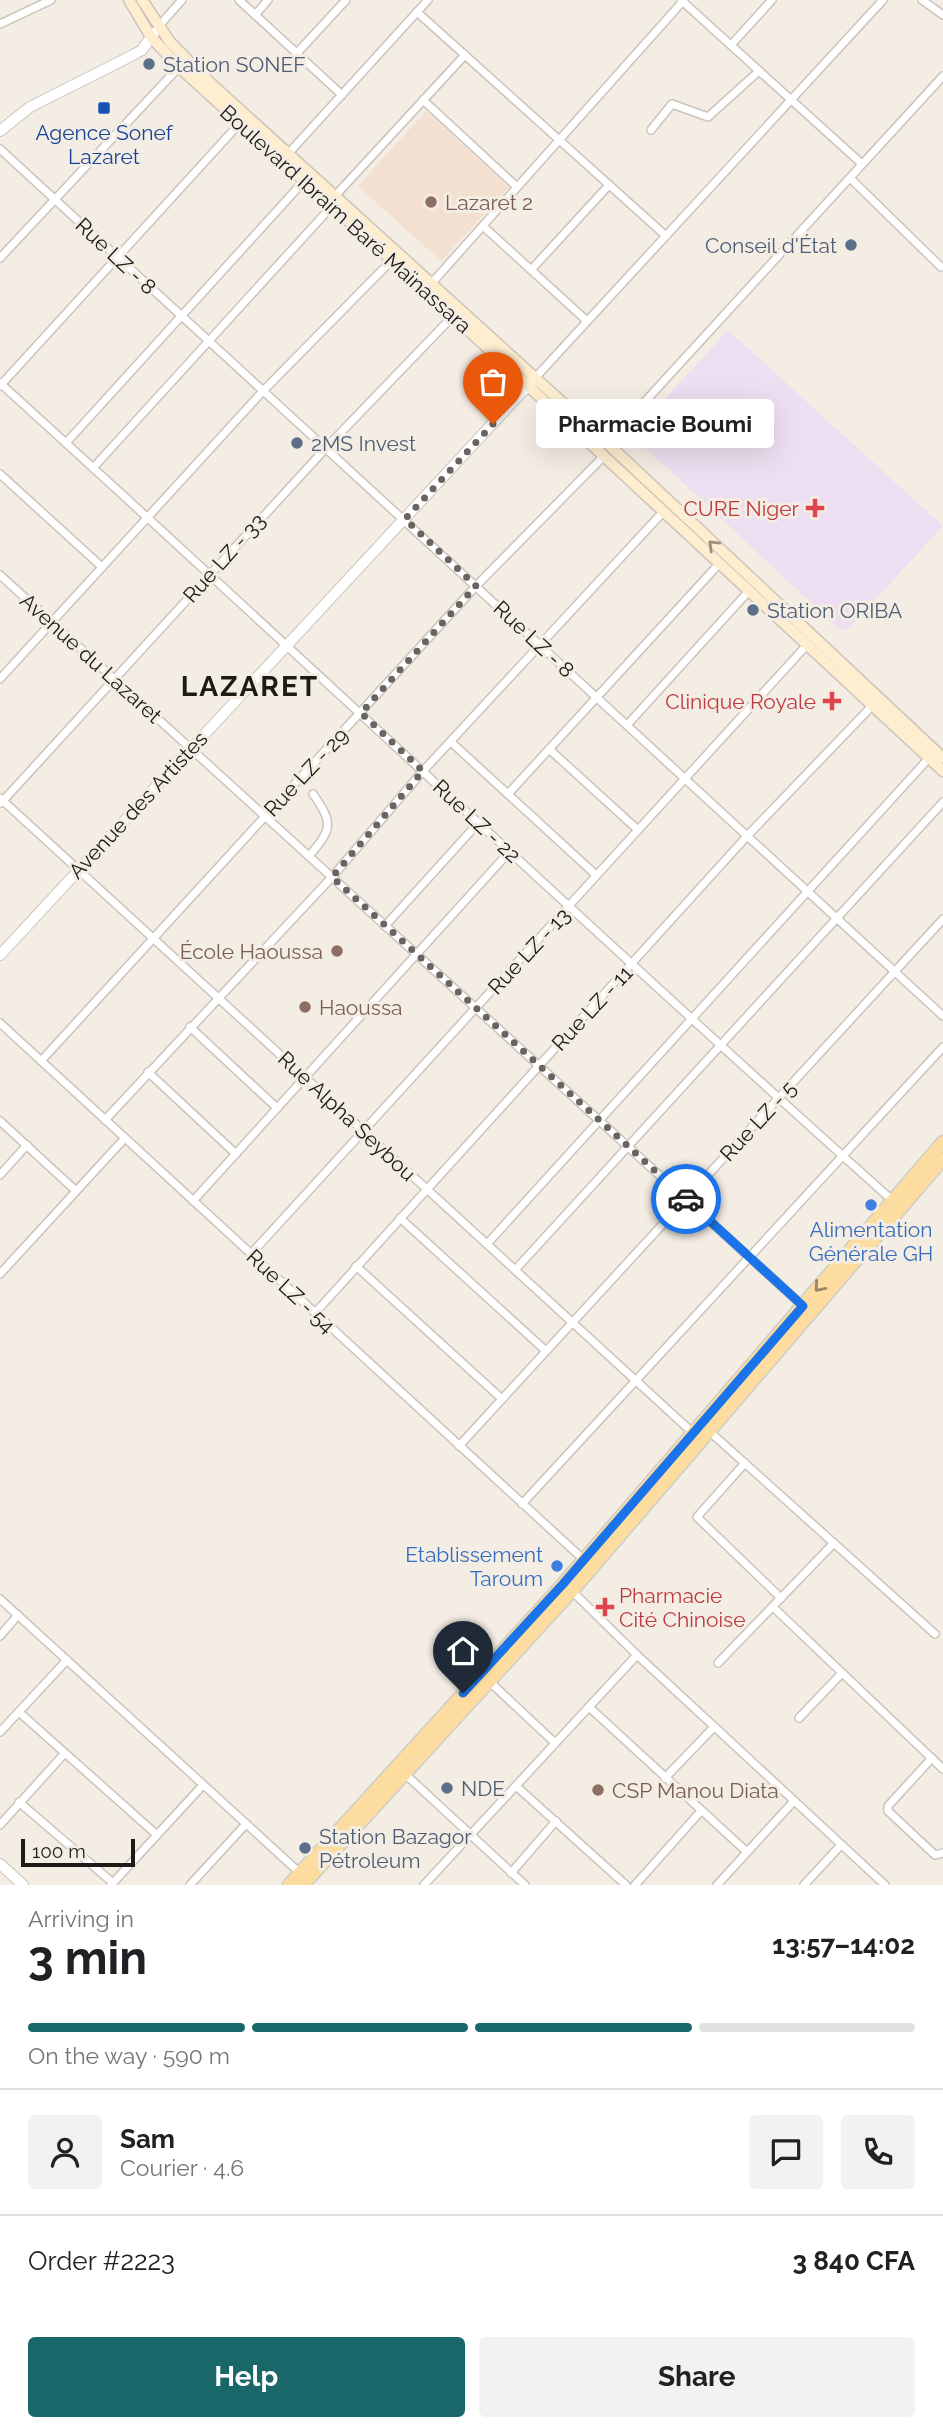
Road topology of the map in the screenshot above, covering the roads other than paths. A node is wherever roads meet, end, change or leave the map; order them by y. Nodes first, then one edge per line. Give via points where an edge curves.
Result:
1 (51, 0) edge
2 (129, 0) edge
3 (142, 0) edge
4 (182, 0) edge
5 (239, 0) edge
6 (268, 0) edge
7 (346, 0) edge
8 (428, 0) edge
9 (772, 0) edge
10 (883, 0) edge
11 (922, 0) edge
12 (682, 1) edge
13 (417, 12) junction
14 (255, 15) junction
15 (943, 15) edge
16 (0, 24) edge
17 (158, 27) junction
18 (151, 37) junction
19 (731, 46) junction
20 (297, 53) junction
21 (465, 55) junction
22 (179, 67) junction
23 (758, 71) junction
24 (943, 76) edge
25 (342, 95) junction
26 (423, 100) junction
27 (791, 100) junction
28 (240, 123) junction
29 (651, 130) dead end
30 (0, 131) edge
31 (559, 140) junction
32 (0, 149) edge
33 (287, 155) junction
34 (862, 164) junction
35 (850, 178) junction
36 (304, 181) junction
37 (609, 185) junction
38 (517, 187) junction
39 (55, 200) junction
40 (333, 202) junction
41 (483, 226) junction
42 (666, 236) junction
43 (0, 258) edge
44 (118, 258) junction
45 (391, 260) junction
46 (941, 267) dead end
47 (531, 270) junction
48 (431, 284) junction
49 (181, 316) junction
50 (453, 316) junction
51 (587, 321) junction
52 (209, 341) junction
53 (532, 382) junction
54 (0, 384) edge
55 (263, 391) junction
56 (66, 443) junction
57 (607, 443) junction
58 (326, 448) junction
59 (604, 456) junction
60 (93, 468) junction
61 (0, 474) edge
62 (663, 512) junction
63 (148, 519) junction
64 (405, 519) junction
65 (718, 565) junction
66 (102, 567) junction
67 (0, 575) edge
68 (209, 575) junction
69 (476, 586) junction
70 (748, 592) junction
71 (52, 622) junction
72 (539, 644) junction
73 (289, 646) junction
74 (806, 646) junction
75 (0, 679) edge
76 (115, 680) junction
77 (597, 696) junction
78 (872, 706) junction
79 (361, 713) junction
80 (628, 724) junction
81 (451, 742) junction
82 (190, 748) junction
83 (549, 749) junction
84 (929, 758) junction
85 (943, 758) edge
86 (423, 771) junction
87 (943, 771) edge
88 (686, 778) junction
89 (313, 794) dead end
90 (508, 794) junction
91 (1, 801) edge
92 (943, 803) edge
93 (265, 816) junction
94 (479, 822) junction
95 (638, 830) junction
96 (748, 835) junction
97 (510, 851) junction
98 (309, 856) junction
99 (79, 869) junction
100 (596, 875) junction
101 (332, 877) junction
102 (809, 891) junction
103 (570, 906) junction
104 (838, 917) junction
105 (943, 919) edge
106 (385, 926) junction
107 (153, 939) junction
108 (417, 954) junction
109 (0, 955) edge
110 (632, 965) junction
111 (897, 971) junction
112 (217, 997) junction
113 (476, 1008) junction
114 (943, 1016) edge
115 (692, 1020) junction
116 (0, 1023) edge
117 (190, 1027) junction
118 (721, 1045) junction
119 (943, 1048) edge
120 (41, 1061) junction
121 (539, 1066) junction
122 (148, 1072) junction
123 (305, 1077) junction
124 (780, 1097) junction
125 (277, 1108) junction
126 (105, 1120) junction
127 (599, 1120) junction
128 (0, 1121) edge
129 (363, 1130) junction
130 (125, 1138) junction
131 (943, 1142) edge
132 (27, 1146) junction
133 (628, 1147) junction
134 (236, 1154) junction
135 (841, 1155) junction
136 (942, 1164) edge
137 (0, 1175) edge
138 (426, 1189) junction
139 (76, 1191) junction
140 (686, 1199) junction
141 (193, 1201) junction
142 (893, 1201) junction
143 (400, 1218) junction
144 (487, 1244) junction
145 (251, 1254) junction
146 (749, 1256) junction
147 (356, 1266) junction
148 (515, 1270) junction
149 (0, 1274) edge
150 (803, 1306) junction
151 (315, 1313) junction
152 (572, 1322) junction
153 (546, 1351) junction
154 (635, 1380) junction
155 (502, 1399) junction
156 (709, 1431) junction
157 (693, 1433) junction
158 (459, 1446) junction
159 (745, 1463) junction
160 (523, 1504) junction
161 (834, 1543) junction
162 (583, 1559) junction
163 (568, 1587) junction
164 (781, 1598) junction
165 (0, 1599) edge
166 (772, 1607) junction
167 (18, 1615) junction
168 (935, 1634) dead end
169 (0, 1636) edge
170 (637, 1656) junction
171 (67, 1660) junction
172 (718, 1663) dead end
173 (842, 1673) junction
174 (490, 1682) junction
175 (589, 1707) junction
176 (19, 1712) junction
177 (799, 1718) dead end
178 (714, 1727) junction
179 (0, 1732) edge
180 (555, 1743) junction
181 (64, 1754) junction
182 (932, 1758) junction
183 (943, 1769) edge
184 (404, 1773) junction
185 (665, 1778) junction
186 (203, 1785) junction
187 (516, 1786) junction
188 (794, 1801) junction
189 (19, 1802) junction
190 (701, 1811) junction
191 (556, 1821) junction
192 (246, 1824) junction
193 (0, 1825) edge
194 (157, 1835) junction
195 (470, 1836) junction
196 (841, 1844) junction
197 (747, 1852) junction
198 (943, 1853) edge
199 (319, 1859) junction
200 (0, 1864) edge
201 (513, 1875) junction
202 (301, 1879) edge
203 (112, 1884) edge
204 (23, 1885) edge
205 (190, 1885) edge
206 (289, 1885) edge
207 (424, 1885) edge
208 (507, 1885) edge
209 (525, 1885) edge
210 (626, 1885) edge
211 (635, 1885) edge
212 (717, 1885) edge
213 (804, 1885) edge
214 (885, 1885) edge

1 - 16 street
2 - 18 main road, Boulevard Ibraim Baré Maïnassara
3 - 17 main road, Boulevard Ibraim Baré Maïnassara
4 - 17 street
5 - 14 street
6 - 14 street
7 - 20 street
8 - 13 street
9 - 19 street
10 - 27 street
11 - 15 street
12 - 19 street
12 - 31 street
13 - 21 street
13 - 25 street
14 - 20 street
17 - 18 street
17 - 33 main road, Boulevard Ibraim Baré Maïnassara
18 - 22 main road, Boulevard Ibraim Baré Maïnassara
18 - 30 street via 133,55 30,107
19 - 23 street
20 - 25 street
21 - 26 street
21 - 31 street
22 - 28 main road, Boulevard Ibraim Baré Maïnassara
22 - 39 street
23 - 27 street
23 - 29 street via 708,117 672,104
24 - 34 street
25 - 33 street
26 - 38 street
26 - 40 street
27 - 34 street
27 - 42 street
28 - 36 main road, Boulevard Ibraim Baré Maïnassara
28 - 44 street
31 - 37 street
31 - 38 street
32 - 39 street, Rue LZ - 8
33 - 40 main road, Boulevard Ibraim Baré Maïnassara
34 - 35 street
35 - 46 street
35 - 57 street
36 - 40 main road, Boulevard Ibraim Baré Maïnassara
36 - 49 street
37 - 42 street
37 - 47 street
38 - 41 street
39 - 43 street
39 - 44 street, Rue LZ - 8
40 - 45 main road, Boulevard Ibraim Baré Maïnassara
40 - 48 main road, Boulevard Ibraim Baré Maïnassara
40 - 52 street
41 - 47 street
41 - 48 street
42 - 51 street
44 - 49 street, Rue LZ - 8
44 - 54 street
45 - 50 main road, Boulevard Ibraim Baré Maïnassara
45 - 55 street
47 - 51 street
48 - 53 main road, Boulevard Ibraim Baré Maïnassara
49 - 52 street, Rue LZ - 8
49 - 56 street
50 - 53 main road, Boulevard Ibraim Baré Maïnassara
50 - 58 street, Rue LZ - 33
51 - 53 street
52 - 55 street, Rue LZ - 8
52 - 60 street
53 - 57 main road, Boulevard Ibraim Baré Maïnassara
53 - 59 main road, Boulevard Ibraim Baré Maïnassara
53 - 64 street, Avenue des Artistes
54 - 56 street, Rue LZ - 22
55 - 58 street, Rue LZ - 8
55 - 63 street
56 - 60 street, Rue LZ - 22
85 -> 57 main road, Boulevard Ibraim Baré Maïnassara
58 - 64 street, Rue LZ - 8
58 - 68 street, Rue LZ - 33
59 - 62 main road, Boulevard Ibraim Baré Maïnassara
59 - 69 street, Rue LZ - 29
60 - 63 street, Rue LZ - 22
61 - 66 street
62 - 65 main road, Boulevard Ibraim Baré Maïnassara
62 - 72 street
63 - 66 street
63 - 68 street, Rue LZ - 22
64 - 69 street, Rue LZ - 8
64 - 73 street, Avenue des Artistes
65 - 70 main road, Boulevard Ibraim Baré Maïnassara
65 - 77 street
66 - 71 street
67 - 71 street, Avenue du Lazaret
68 - 73 street, Rue LZ - 22
68 - 76 street, Rue LZ - 33
69 - 72 street, Rue LZ - 8
69 - 79 street, Rue LZ - 29
70 - 74 main road, Boulevard Ibraim Baré Maïnassara
70 - 80 street
71 - 75 street
71 - 76 street, Avenue du Lazaret
72 - 77 street, Rue LZ - 8
72 - 81 street
73 - 79 street, Rue LZ - 22
73 - 82 street, Avenue des Artistes
74 - 78 main road, Boulevard Ibraim Baré Maïnassara
74 - 88 street, Rue LZ - 13
76 - 82 street, Avenue du Lazaret
76 - 91 street, Rue LZ - 33
77 - 80 street, Rue LZ - 8
77 - 83 street
78 - 84 main road, Boulevard Ibraim Baré Maïnassara
78 - 96 street, Rue LZ - 11
79 - 86 street, Rue LZ - 22
79 - 93 street, Rue LZ - 29
80 - 88 street, Rue LZ - 8
81 - 86 street
81 - 90 street
82 - 93 street, Avenue du Lazaret
82 - 99 street, Avenue des Artistes
83 - 90 street
83 - 95 street
84 - 87 main road, Boulevard Ibraim Baré Maïnassara
84 - 102 street
86 - 94 street, Rue LZ - 22
86 - 101 street
88 - 95 street, Rue LZ - 13
88 - 96 street, Rue LZ - 8
89 - 98 street via 329,829
90 - 100 street
91 - 99 street, Rue Alpha Seybou
92 - 104 street
93 - 98 street, Avenue du Lazaret
93 - 107 street, Rue LZ - 29
94 - 97 street, Rue LZ - 22
94 - 106 street
95 - 100 street, Rue LZ - 13
96 - 102 street, Rue LZ - 8
96 - 110 street, Rue LZ - 11
97 - 103 street, Rue LZ - 22
97 - 108 street
98 - 101 street, Avenue du Lazaret
99 - 107 street, Rue Alpha Seybou
99 - 109 street, Avenue des Artistes
100 - 103 street, Rue LZ - 13
101 - 106 street, Avenue du Lazaret
101 - 112 street
102 - 104 street, Rue LZ - 8
102 - 115 street
103 - 110 street, Rue LZ - 22
103 - 113 street, Rue LZ - 13
104 - 111 street, Rue LZ - 8
104 - 118 street
105 - 111 street, Rue LZ - 5
106 - 108 street, Avenue du Lazaret
107 - 112 street, Rue Alpha Seybou
107 - 120 street, Rue LZ - 29
108 - 113 street, Avenue du Lazaret
108 - 123 street
110 - 115 street, Rue LZ - 22
110 - 121 street, Rue LZ - 11
111 - 114 street, Rue LZ - 8
111 - 124 street, Rue LZ - 5
112 - 117 street
112 - 123 street, Rue Alpha Seybou
113 - 121 street, Avenue du Lazaret
113 - 129 street, Rue LZ - 13
115 - 118 street, Rue LZ - 22
115 - 127 street
116 - 120 street, Rue LZ - 54
117 - 122 street
117 - 125 street
118 - 124 street, Rue LZ - 22
118 - 133 street
119 - 135 street
120 - 126 street, Rue LZ - 54
121 - 127 street, Avenue du Lazaret
121 - 138 street, Rue LZ - 11
122 - 126 street
122 - 134 street
123 - 125 street
123 - 129 street, Rue Alpha Seybou
124 - 135 street, Rue LZ - 22
124 - 140 street, Rue LZ - 5
125 - 134 street
126 - 130 street, Rue LZ - 54
127 - 133 street, Avenue du Lazaret
127 - 144 street
128 - 132 street
129 - 138 street, Rue Alpha Seybou
129 - 145 street, Rue LZ - 13
130 - 139 street
130 - 141 street, Rue LZ - 54
131 - 142 main road
132 - 137 street
132 - 139 street
133 - 140 street, Avenue du Lazaret
133 - 148 street
134 - 141 street
135 - 142 street, Rue LZ - 22
135 - 146 street
136 - 156 main road
138 - 143 street, Rue LZ - 11
138 - 144 street, Rue Alpha Seybou
139 - 149 street
140 - 146 street, Avenue du Lazaret
140 - 152 street, Rue LZ - 5
141 - 145 street, Rue LZ - 54
142 -> 150 main road
143 - 147 street, Rue LZ - 11
143 - 153 street
144 - 148 street, Rue Alpha Seybou
145 - 151 street, Rue LZ - 54
146 - 150 street, Avenue du Lazaret
146 - 154 street
147 - 151 street, Rue LZ - 11
147 - 155 street
148 - 152 street, Rue Alpha Seybou
150 - 157 main road
151 - 158 street, Rue LZ - 54
152 - 153 street, Rue LZ - 5
152 - 154 street, Rue Alpha Seybou
153 - 155 street, Rue LZ - 5
154 - 157 street, Rue Alpha Seybou
154 - 160 street
155 - 158 street, Rue LZ - 5
156 - 159 street
156 - 163 main road
157 - 162 main road
158 - 160 street, Rue LZ - 54
159 - 161 street
159 - 164 street via 697,1517
160 - 162 street, Rue LZ - 54
161 - 164 street
161 - 168 street
162 - 163 main road
163 - 170 street
163 - 174 main road
163 - 199 main road
164 - 166 street
165 - 167 street
166 - 172 street
166 - 173 street
167 - 169 street
167 - 171 street
170 - 175 street
170 - 178 street
171 - 176 street
171 - 186 street
173 - 177 street
173 - 182 street
174 - 180 street
174 - 184 main road
175 - 180 street
175 - 185 street
176 - 179 street
176 - 181 street
178 - 185 street
178 - 188 street
180 - 187 street
181 - 189 street
181 - 194 street
182 - 183 street
182 - 198 street via 888,1811 935,1855
184 - 195 street
184 - 199 main road
185 - 190 street
186 - 192 street
186 - 194 street
187 - 191 street
187 - 195 street
188 - 196 street
188 - 197 street
189 - 193 street
189 - 203 street
190 - 197 street
190 - 211 street
191 - 201 street
191 - 210 street
192 - 202 street
192 - 205 street
194 - 203 street
195 - 201 street
195 - 207 street
196 - 213 street
196 - 214 street
197 - 212 street
199 - 202 main road
200 - 204 street
201 - 208 street
201 - 209 street
202 - 206 main road

